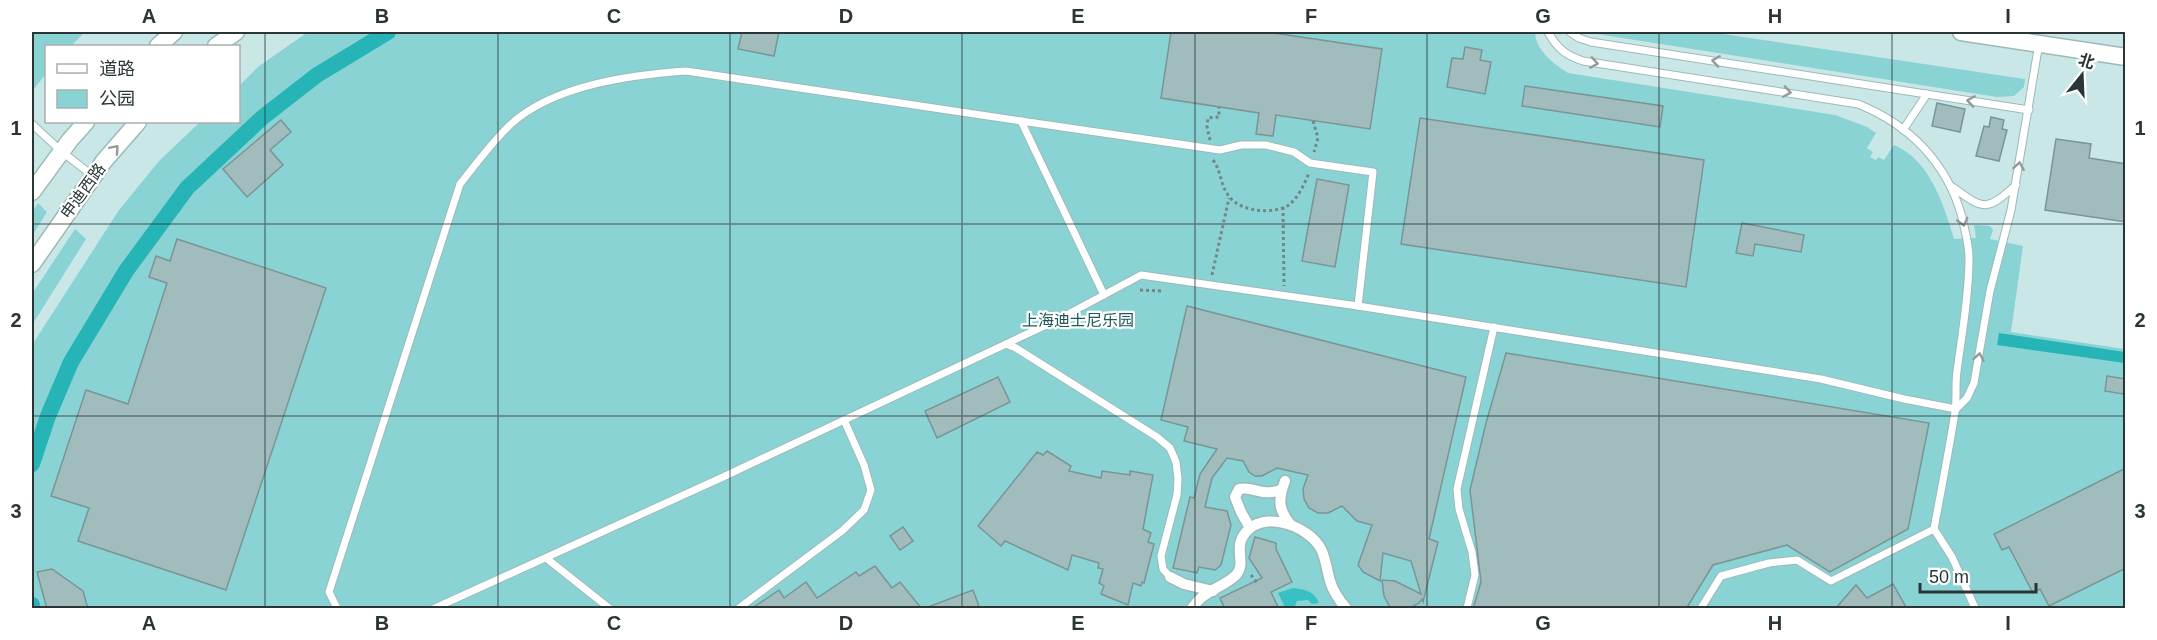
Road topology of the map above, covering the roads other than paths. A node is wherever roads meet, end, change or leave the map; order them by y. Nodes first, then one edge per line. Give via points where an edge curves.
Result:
1 (174, 32) edge
2 (236, 32) edge
3 (1548, 32) edge
4 (1570, 32) edge
5 (1961, 32) edge
6 (2038, 43) junction
7 (159, 45) edge
8 (217, 45) edge
9 (2126, 57) edge
10 (1927, 94) junction
11 (2029, 110) junction
12 (1021, 121) junction
13 (85, 123) edge
14 (137, 123) edge
15 (32, 124) edge
16 (1903, 130) junction
17 (61, 151) junction
18 (93, 176) junction
19 (2016, 185) junction
20 (1951, 186) junction
21 (32, 192) edge
22 (32, 264) edge
23 (1104, 295) junction
24 (1359, 306) junction
25 (1494, 327) junction
26 (1006, 344) junction
27 (1956, 409) junction
28 (844, 420) junction
29 (1291, 525) junction
30 (1251, 528) junction
31 (1934, 529) junction
32 (546, 558) junction
33 (1170, 577) joint
34 (1213, 591) junction
35 (337, 609) edge
36 (435, 609) edge
37 (609, 609) edge
38 (740, 609) edge
39 (1192, 609) edge
40 (1346, 609) edge
41 (1467, 609) edge
42 (1701, 609) edge
43 (1975, 609) edge

1 - 7 street
2 - 8 street
3 -> 16 lane via 1566,55 1583,61 1858,104
10 -> 4 lane via 1591,42
5 - 6 street
6 - 9 street
6 - 11 lane
11 -> 10 lane
10 - 16 lane
19 -> 11 lane
12 - 23 lane
12 - 24 lane via 1220,150 1241,144 1266,145 1294,152 1310,163 1373,172
12 - 35 lane via 686,71 638,74 554,96 512,123 460,184 329,592
13 - 17 street
18 -> 14 street, 申迪西路
15 - 17 lane
16 - 20 lane via 1938,164
17 - 18 lane
17 - 21 street
18 - 22 street, 申迪西路
19 - 20 lane via 1997,203 1988,205 1979,205
27 -> 19 lane via 1974,383 1990,291
20 -> 27 lane via 1969,256 1955,385
23 - 24 lane via 1141,275
23 - 26 lane
24 - 25 lane
25 - 27 lane via 1821,379
25 - 41 lane via 1457,489 1475,575
26 - 28 lane
26 - 33 lane via 1170,448 1176,462 1177,495 1161,556 1163,569
27 - 31 lane
28 - 32 lane
28 - 38 lane via 871,490 864,510
29 - 30 street via 1270,522
29 - 30 street via 1279,508 1283,486 1270,494 1247,487 1239,489 1235,497
29 - 40 street via 1307,533 1321,549 1331,583
30 - 34 street via 1241,539 1237,575
31 - 42 lane via 1831,581 1797,560 1720,576
31 - 43 lane via 1952,557
32 - 36 lane
32 - 37 lane
33 - 34 street
34 - 39 street via 1201,597

